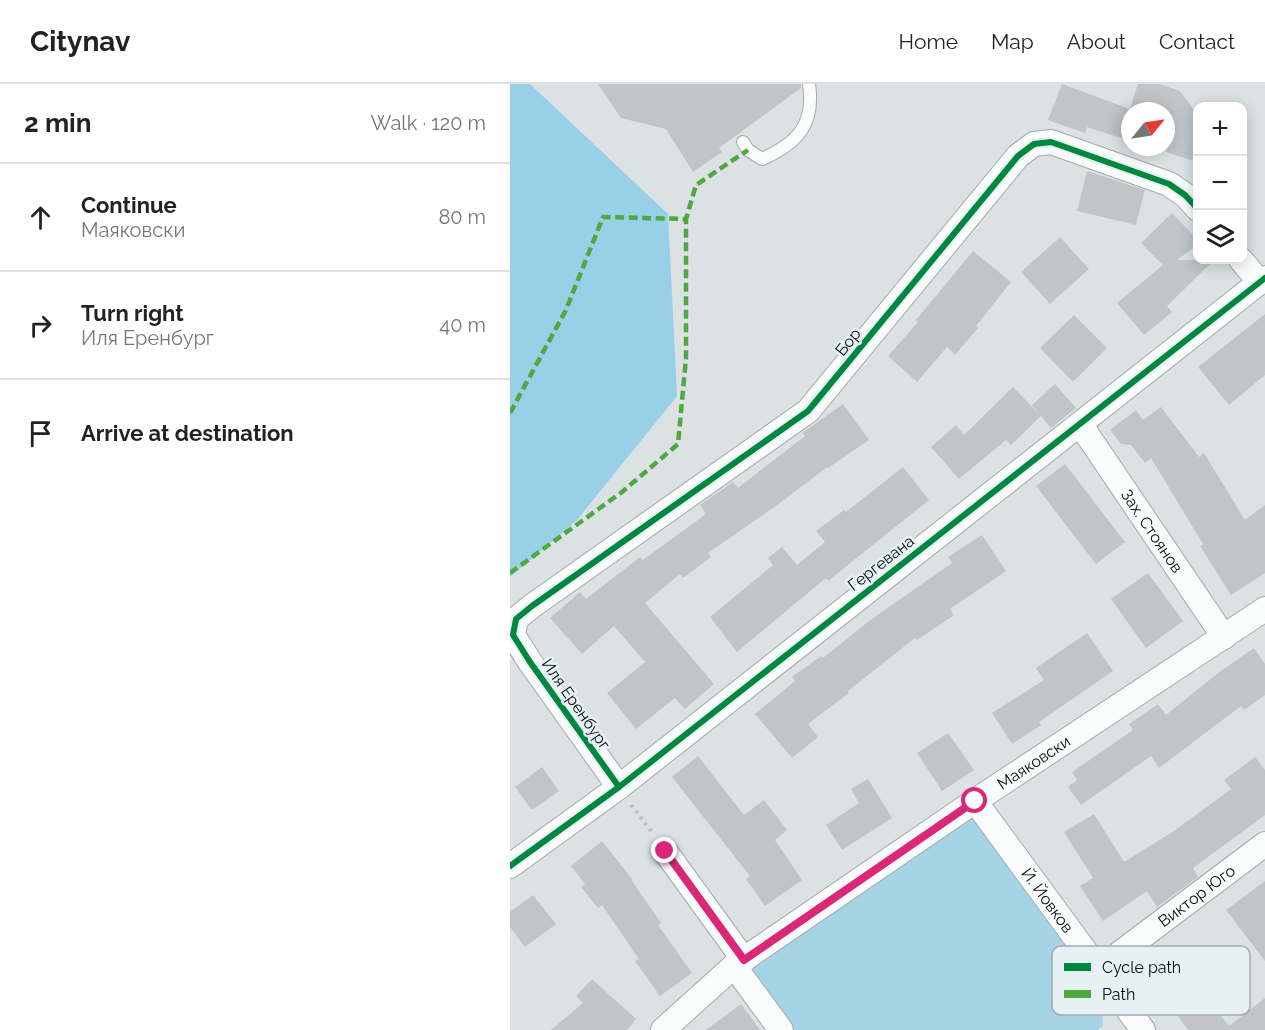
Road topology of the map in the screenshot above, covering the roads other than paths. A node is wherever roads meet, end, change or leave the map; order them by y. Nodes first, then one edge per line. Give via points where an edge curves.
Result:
1 (809, 84) edge
2 (743, 142) dead end
3 (1193, 204) edge
4 (1245, 264) edge
5 (1262, 280) edge
6 (1080, 424) junction
7 (1265, 609) edge
8 (513, 635) joint
9 (1224, 638) junction
10 (619, 787) junction
11 (975, 801) junction
12 (1265, 844) edge
13 (665, 851) road end
14 (510, 866) edge
15 (1082, 946) edge
16 (1130, 946) edge
17 (739, 963) junction
18 (1132, 1015) edge
19 (663, 1030) edge
20 (781, 1030) edge
21 (1143, 1030) edge

1 - 2 lane via 812,102 805,127 788,145 762,159
3 - 8 street, Бор via 1169,184 1051,142 1034,144 1018,156 808,411 532,606 516,619
4 - 5 street
5 - 6 street, Гергевана
6 - 9 street, Зах. Стоянов
6 - 10 street, Гергевана
7 - 9 street, Маяковски
8 - 10 street, Иля Еренбург
9 - 11 street, Маяковски
10 - 14 street, Гергевана
11 - 15 street, Й. Йовков
11 - 17 street, Маяковски
12 - 16 street, Виктор Юго
13 - 17 street
17 - 19 street, Маяковски
17 - 20 street
18 - 21 street, Й. Йовков

